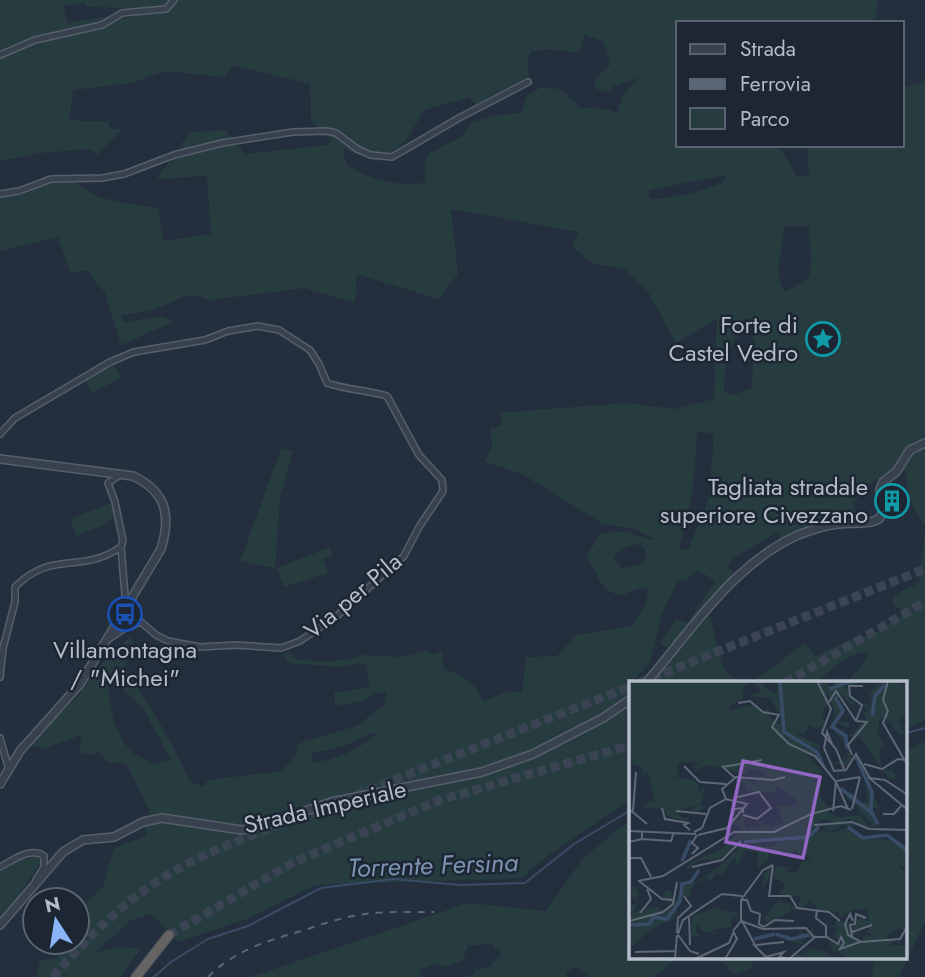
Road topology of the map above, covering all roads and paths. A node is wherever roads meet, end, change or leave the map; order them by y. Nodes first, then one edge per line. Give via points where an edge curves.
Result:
1 (174, 0) edge
2 (0, 55) edge
3 (528, 82) dead end
4 (0, 194) edge
5 (0, 435) edge
6 (925, 443) edge
7 (0, 459) edge
8 (121, 474) junction
9 (121, 547) junction
10 (126, 608) junction
11 (107, 640) junction
12 (0, 677) edge
13 (648, 681) edge
14 (629, 700) edge
15 (0, 738) edge
16 (9, 770) junction
17 (0, 784) edge
18 (0, 867) edge
19 (34, 886) edge
20 (35, 886) edge
21 (21, 903) edge
22 (0, 925) edge
23 (169, 935) tunnel mouth
24 (136, 977) edge

1 - 2 street via 166,9 122,13 102,25 35,40
3 - 4 street via 392,157 371,155 336,133 293,132 222,142 124,174 51,179
5 - 11 street, Via per Pila via 15,418 110,362 134,352 258,326 279,330 310,350 327,383 387,396 419,455 442,480 443,491 404,556 348,607 300,640 281,648 200,647 169,641 141,622
6 - 13 street via 910,450 883,482 880,518 873,523 813,529 781,544 739,576
7 - 8 street
8 - 9 street via 108,483
8 - 10 street via 153,487 167,520 161,550
9 - 10 street
9 - 12 street via 100,559 42,567 15,587
10 - 11 street
11 - 16 street via 72,695 20,751
14 - 20 street, Strada Imperiale via 533,754 482,772 331,802 243,831 162,818 114,837 83,840 62,852
15 - 16 street
16 - 17 street
18 - 19 street via 40,852 44,867
21 - 22 street, Strada Imperiale
23 - 24 highway

